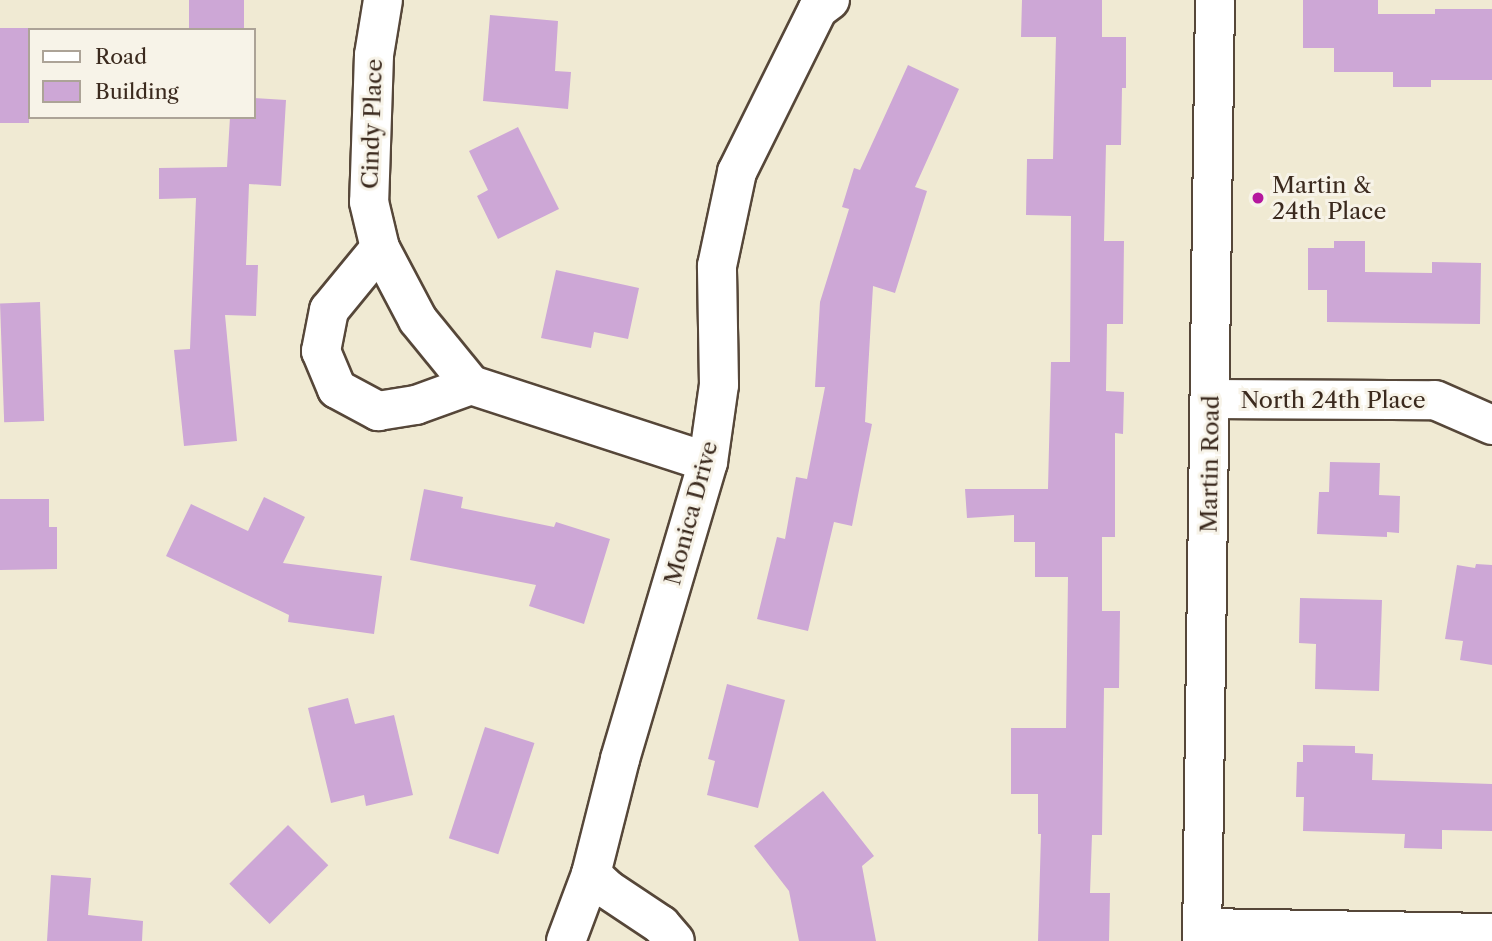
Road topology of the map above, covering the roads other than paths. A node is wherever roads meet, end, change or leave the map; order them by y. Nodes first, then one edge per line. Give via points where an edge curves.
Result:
1 (383, 0) edge
2 (830, 0) edge
3 (1215, 0) edge
4 (380, 248) junction
5 (471, 384) junction
6 (1211, 399) junction
7 (1492, 425) edge
8 (708, 462) junction
9 (591, 874) junction
10 (1492, 933) edge
11 (1203, 934) edge
12 (566, 941) edge
13 (676, 941) edge

1 - 4 street, Cindy Place via 374,55 369,202
2 - 8 street, Monica Drive via 818,9 737,172 717,266 719,384
3 - 6 street, Martin Road
4 - 5 street, Cindy Place via 418,320
4 - 5 street via 329,310 321,351 337,389 378,411 416,405
5 - 8 street
6 - 7 street, North 24th Place via 1435,400
6 - 11 street, Martin Road
8 - 9 street, Monica Drive
9 - 12 street, Monica Drive
9 - 13 street
10 - 11 street, Martin Road

